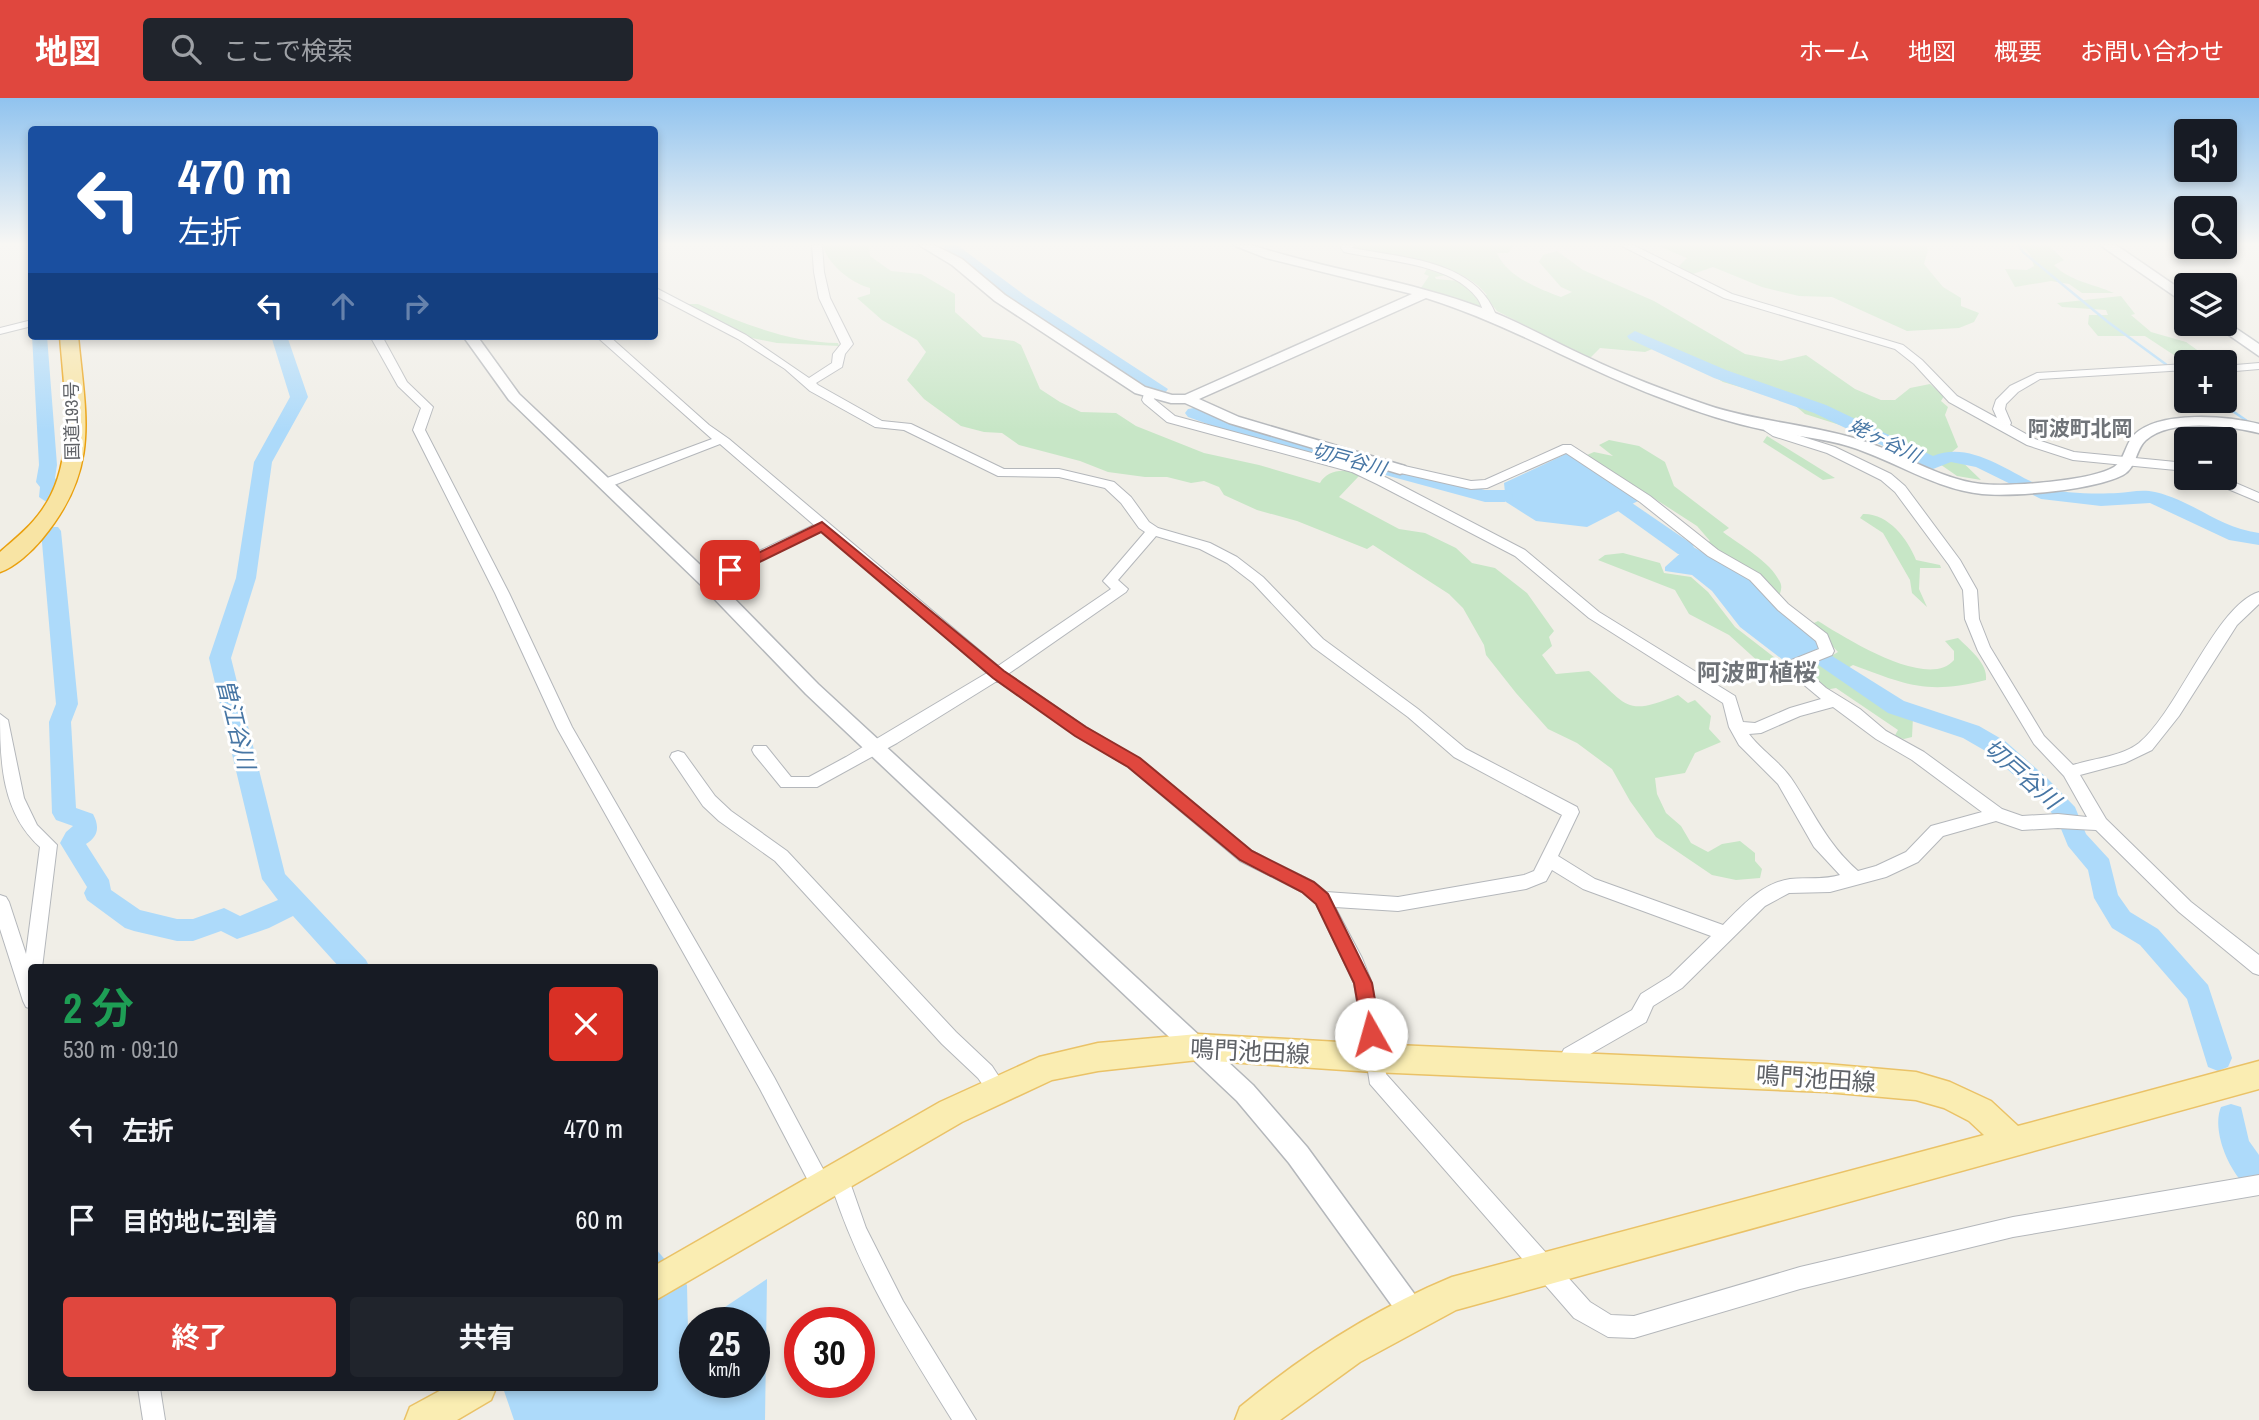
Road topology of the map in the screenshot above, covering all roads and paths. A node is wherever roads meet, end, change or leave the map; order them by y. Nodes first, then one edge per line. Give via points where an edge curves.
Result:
1 (685, 307) edge
2 (828, 307) edge
3 (1013, 307) edge
4 (1395, 307) edge
5 (1464, 307) edge
6 (1487, 307) edge
7 (1764, 307) edge
8 (1490, 315) junction
9 (28, 324) edge
10 (0, 331) edge
11 (2237, 336) edge
12 (69, 340) edge
13 (378, 340) edge
14 (473, 340) edge
15 (607, 340) edge
16 (2259, 351) edge
17 (2259, 366) edge
18 (2174, 368) edge
19 (2237, 368) edge
20 (808, 383) junction
21 (1149, 394) junction
22 (1187, 399) junction
23 (2003, 426) junction
24 (1768, 427) junction
25 (2259, 429) edge
26 (720, 440) junction
27 (2129, 460) junction
28 (2174, 466) edge
29 (1400, 469) joint
30 (604, 484) junction
31 (2237, 488) edge
32 (2259, 498) edge
33 (822, 526) junction
34 (1153, 531) junction
35 (0, 564) edge
36 (707, 582) junction
37 (2259, 597) edge
38 (998, 674) junction
39 (1834, 701) junction
40 (0, 720) edge
41 (1737, 727) junction
42 (760, 750) dead end
43 (876, 750) junction
44 (678, 757) dead end
45 (2070, 772) junction
46 (1996, 814) junction
47 (2100, 824) junction
48 (1548, 859) junction
49 (1856, 879) junction
50 (1322, 899) junction
51 (0, 902) edge
52 (1726, 934) junction
53 (34, 964) edge
54 (2259, 967) edge
55 (28, 983) edge
56 (1198, 1047) junction
57 (1373, 1058) junction
58 (1565, 1067) junction
59 (2259, 1075) edge
60 (997, 1089) junction
61 (2013, 1141) junction
62 (830, 1183) junction
63 (2259, 1185) edge
64 (1546, 1267) junction
65 (658, 1283) edge
66 (1412, 1312) junction
67 (149, 1391) edge
68 (474, 1391) edge
69 (153, 1420) edge
70 (424, 1420) edge
71 (965, 1420) edge
72 (1253, 1420) edge

1 - 20 street via 789,366
2 - 20 street via 847,344 835,369
3 - 21 street
4 - 22 street
5 - 8 street
6 - 8 street
7 - 23 street via 1899,347 1954,399
8 - 24 street via 1608,371
9 - 10 street
11 - 16 main road
12 - 35 highway, 国道193号 via 76,451 71,477 38,529
13 - 62 street via 402,384 427,407 419,430 565,728 767,1083
14 - 30 street via 514,397
15 - 26 street
17 - 19 street
18 - 23 street via 2037,376 2000,403
20 - 34 street via 879,424 907,427 1002,473 1059,473 1109,485
21 - 22 street
21 - 41 street via 1148,400 1171,419 1356,469 1520,553 1594,615 1730,701
22 - 29 street via 1234,420
23 - 27 street via 2031,442 2073,456
24 - 27 street via 1825,434 1982,489 2095,478 2119,471
24 - 45 street via 1831,450 1886,477 1900,489 1970,590 1972,620 1983,647 2039,740
25 - 27 street via 2217,421 2166,427 2142,436
26 - 30 street
26 - 33 street
27 - 28 street
29 - 39 street via 1471,485 1487,484 1567,448 1645,499 1713,553 1748,572 1822,638 1827,651 1794,666
30 - 36 street
31 - 32 street
33 - 36 street
33 - 38 street
34 - 38 street via 1110,582 1121,589
34 - 48 street via 1205,546 1232,560 1258,580 1318,643 1460,753 1572,812
36 - 43 street
37 - 45 street via 2234,620 2144,748
38 - 43 street
38 - 50 street via 1134,763 1246,856 1308,887
39 - 41 street via 1756,729
39 - 46 street
40 - 53 street via 16,798 31,829 49,845
41 - 49 street via 1784,780 1833,859
42 - 43 street via 787,783 800,785
43 - 56 street
44 - 60 street via 709,801 781,856
45 - 47 street
46 - 47 street via 2022,823
46 - 49 street via 1937,831 1912,857
47 - 54 street via 2185,907
48 - 50 street via 1540,876 1526,882 1398,904
48 - 52 street via 1589,884
49 - 52 street via 1774,891
50 - 57 street via 1363,983
51 - 55 street
52 - 58 street via 1676,982 1647,1000 1639,1016 1571,1055
56 - 57 main road, 鳴門池田線
56 - 60 main road, 鳴門池田線 via 1049,1067
56 - 66 street via 1298,1154
57 - 58 main road, 鳴門池田線
57 - 64 street via 1377,1078
58 - 61 main road, 鳴門池田線 via 1916,1086 1980,1111
59 - 61 main road
60 - 62 main road, 鳴門池田線
61 - 64 main road
62 - 65 main road, 鳴門池田線
62 - 71 street via 895,1309
63 - 64 street via 2013,1227 1800,1278 1634,1327 1608,1326 1582,1310
64 - 66 main road via 1452,1294
66 - 72 main road via 1340,1352
67 - 69 street
68 - 70 main road

